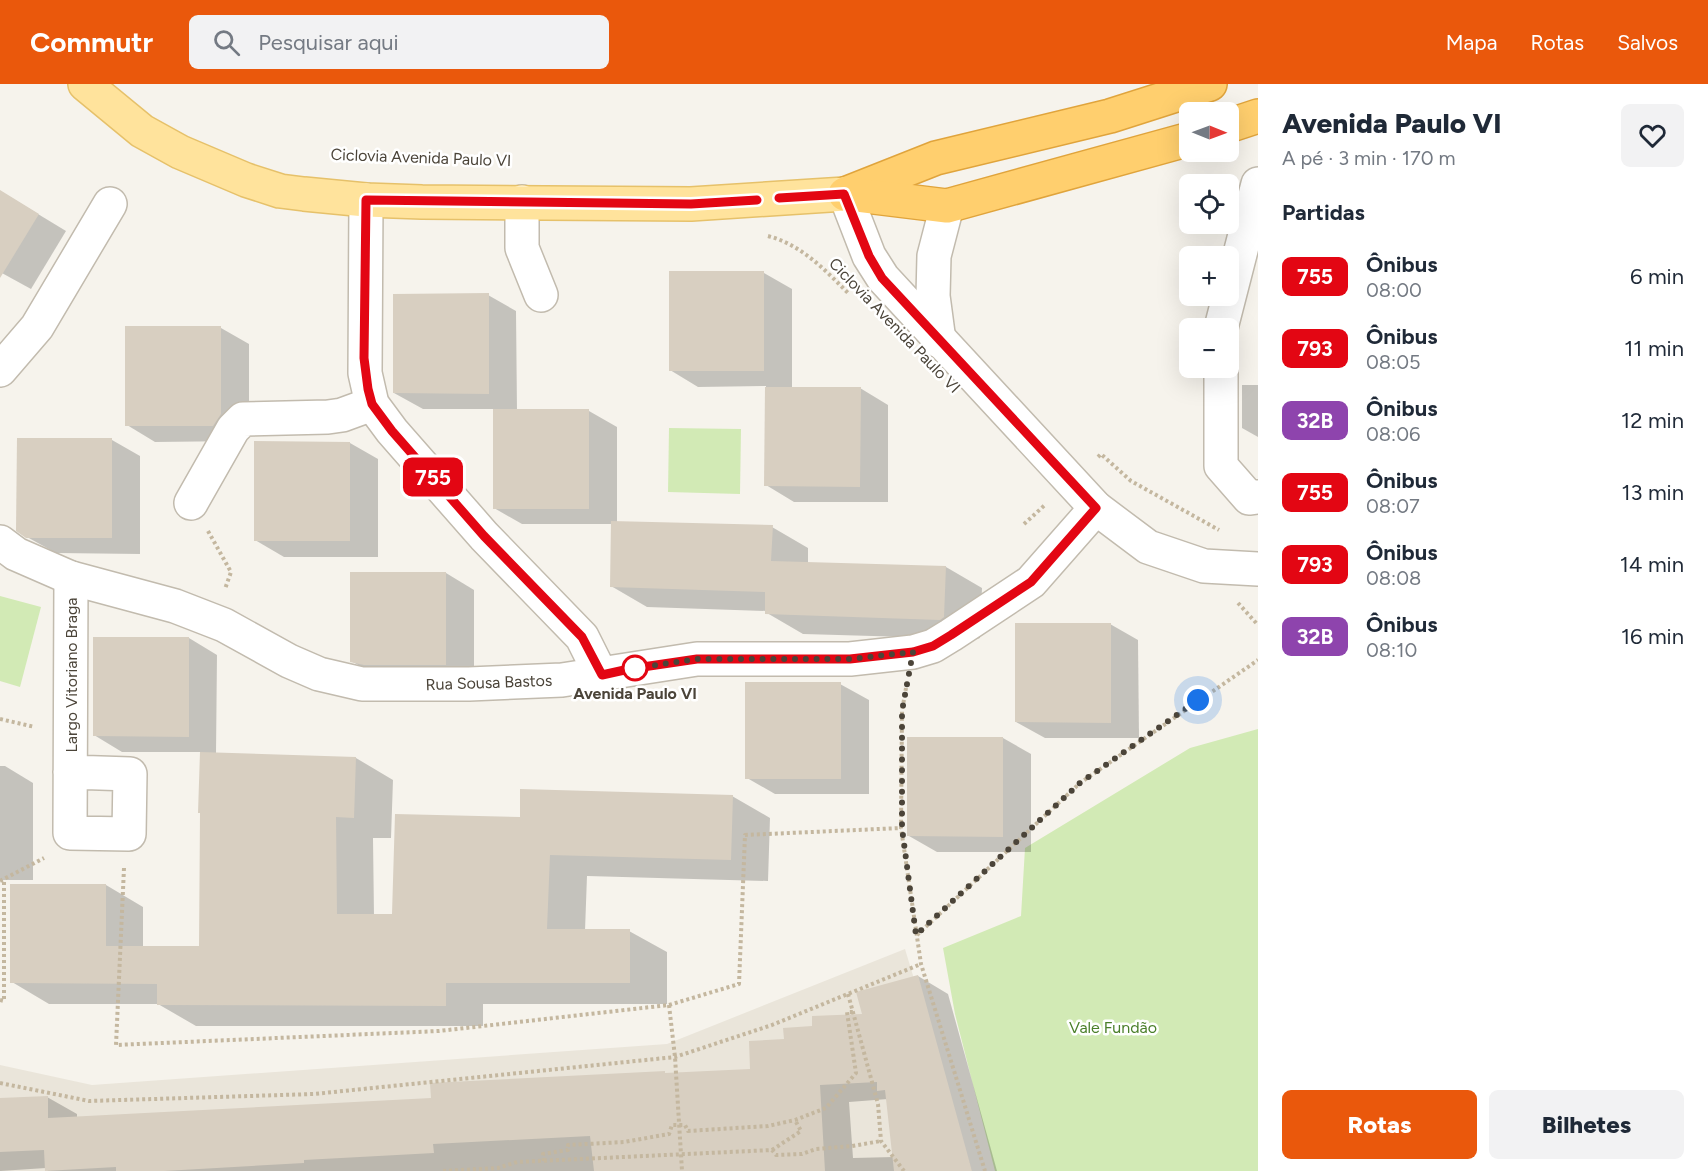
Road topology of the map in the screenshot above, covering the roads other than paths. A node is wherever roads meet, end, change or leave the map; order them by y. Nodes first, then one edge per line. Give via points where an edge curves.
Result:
1 (1210, 84) edge
2 (88, 85) edge
3 (1258, 117) edge
4 (1239, 123) edge
5 (1179, 142) edge
6 (844, 194) junction
7 (366, 200) junction
8 (1256, 200) edge
9 (522, 202) junction
10 (110, 204) dead end
11 (947, 206) junction
12 (541, 295) dead end
13 (1224, 318) edge
14 (939, 341) junction
15 (0, 370) edge
16 (1221, 378) edge
17 (372, 404) junction
18 (1258, 497) edge
19 (191, 503) road end
20 (1096, 508) junction
21 (0, 542) edge
22 (1258, 569) edge
23 (71, 578) junction
24 (602, 675) junction
25 (70, 772) junction

1 - 6 highway via 1110,116 936,158
2 - 7 main road via 141,131 214,168 280,190
3 - 4 highway
5 - 11 highway
6 - 9 main road via 691,204
6 - 11 highway
6 - 14 street via 882,278
7 - 9 main road
7 - 17 street via 364,363
8 - 13 street
9 - 12 street via 522,248
10 - 15 street via 38,327
11 - 14 street via 934,256 933,296
14 - 20 street
16 - 18 street via 1221,466 1249,498
17 - 19 street via 328,417 243,419 233,429
17 - 24 street via 484,536 582,637
20 - 22 street via 1148,547 1204,566
20 - 24 street, Rua Sousa Bastos via 1031,582 933,646 850,659 697,659
21 - 23 street, Rua Sousa Bastos via 16,554
23 - 24 street, Rua Sousa Bastos via 175,606 247,636 304,669 345,681 469,684
23 - 25 street, Largo Vitoriano Braga
25 - 25 street, Largo Vitoriano Braga via 130,774 129,834 70,833

